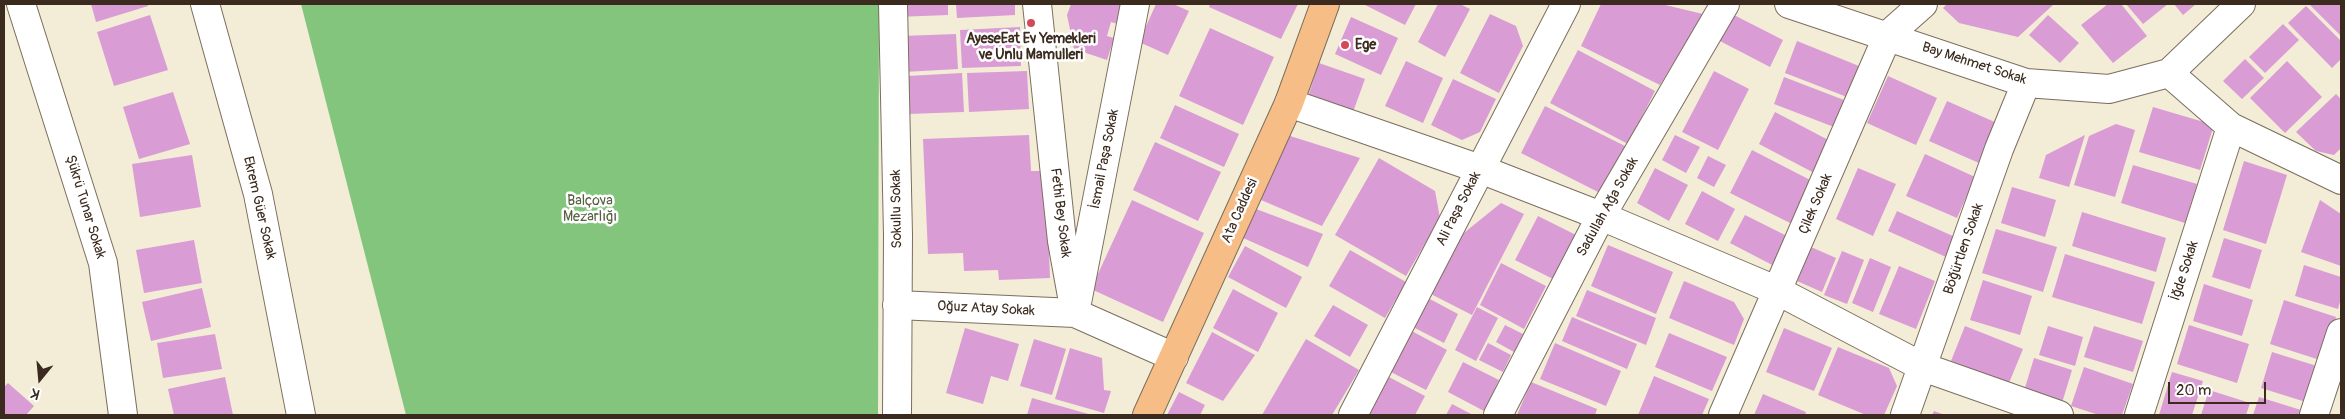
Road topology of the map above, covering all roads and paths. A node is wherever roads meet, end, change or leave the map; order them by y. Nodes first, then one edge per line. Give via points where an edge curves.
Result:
1 (21, 4) edge
2 (205, 4) edge
3 (893, 4) edge
4 (1036, 4) edge
5 (1135, 4) edge
6 (1325, 4) edge
7 (1725, 4) edge
8 (1790, 4) edge
9 (1923, 4) edge
10 (2240, 4) edge
11 (1562, 5) edge
12 (1888, 35) junction
13 (2170, 73) junction
14 (2026, 83) junction
15 (1289, 103) junction
16 (2231, 127) junction
17 (1480, 169) junction
18 (2341, 180) edge
19 (1601, 216) junction
20 (1778, 291) junction
21 (897, 305) junction
22 (1075, 313) junction
23 (2341, 333) edge
24 (1174, 357) junction
25 (1923, 367) junction
26 (123, 415) edge
27 (301, 415) edge
28 (897, 415) edge
29 (1147, 415) edge
30 (1353, 415) edge
31 (1498, 415) edge
32 (1723, 415) edge
33 (1904, 415) edge
34 (2059, 415) edge
35 (2139, 415) edge
36 (2314, 415) edge

1 - 26 street, Şükrü Tunar Sokak via 103,263
2 - 27 street, Ekrem Güer Sokak via 258,194
3 - 21 street, Sokullu Sokak
4 - 22 street, Fethi Bey Sokak via 1062,241
5 - 22 street, İsmail Paşa Sokak
6 - 15 main road, Ata Caddesi
7 - 19 street, Sadullah Ağa Sokak
8 - 12 street, Bay Mehmet Sokak
9 - 12 street, Çilek Sokak
10 - 13 street
11 - 17 street, Ali Paşa Sokak
12 - 14 street, Bay Mehmet Sokak
12 - 20 street, Çilek Sokak
13 - 14 street, Bay Mehmet Sokak via 2109,89
13 - 16 street
14 - 25 street, Böğürtlen Sokak via 1999,149
15 - 17 street
15 - 24 main road, Ata Caddesi
16 - 18 street
16 - 35 street, İğde Sokak
17 - 19 street
17 - 30 street, Ali Paşa Sokak
19 - 20 street
19 - 31 street, Sadullah Ağa Sokak
20 - 25 street
20 - 32 street, Çilek Sokak
21 - 22 street, Oğuz Atay Sokak
21 - 28 street, Sokullu Sokak
22 - 24 street
23 - 36 street
24 - 29 main road, Ata Caddesi
25 - 33 street, Böğürtlen Sokak
25 - 34 street

